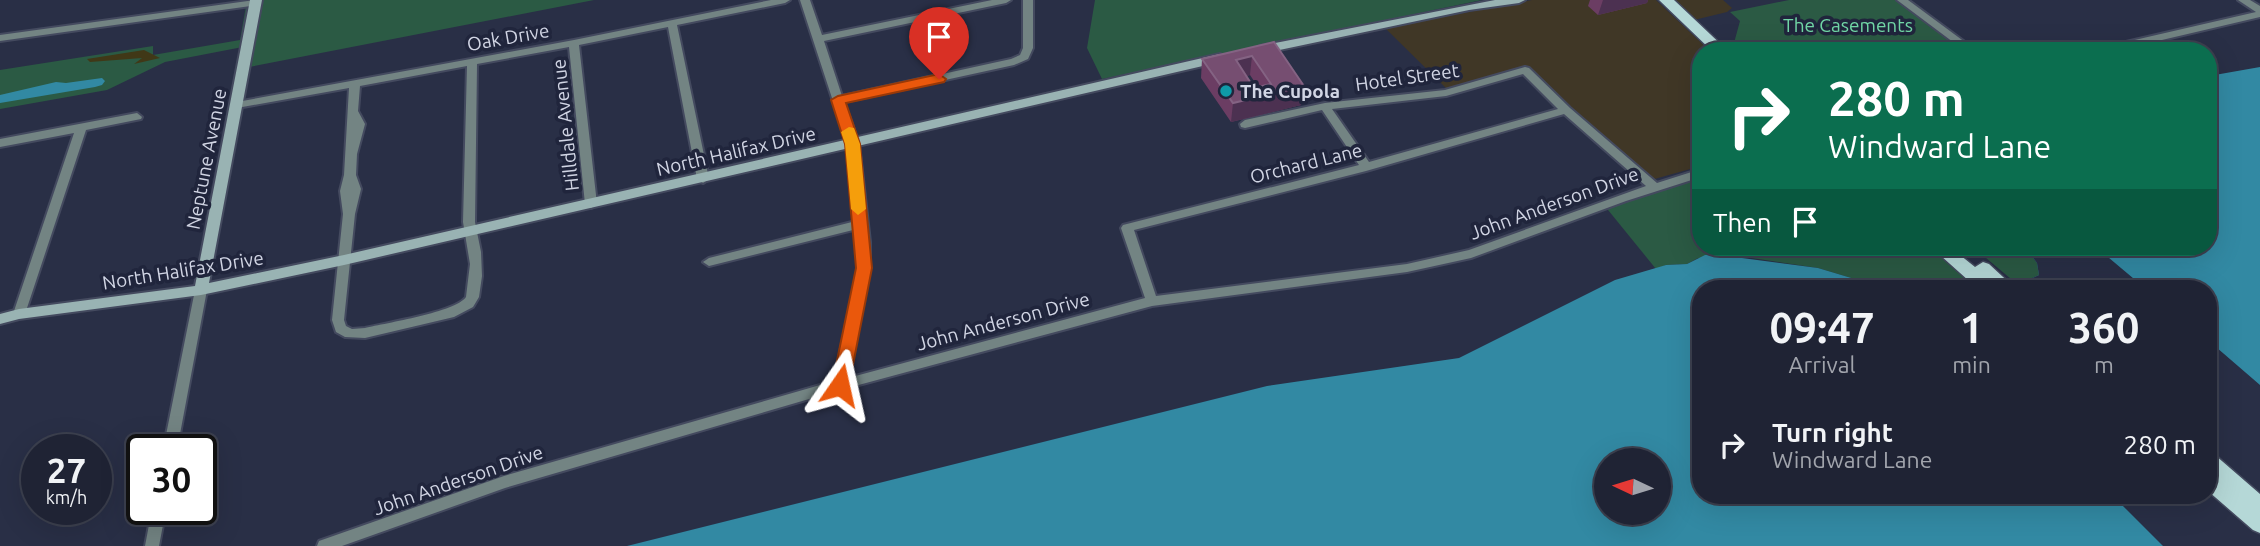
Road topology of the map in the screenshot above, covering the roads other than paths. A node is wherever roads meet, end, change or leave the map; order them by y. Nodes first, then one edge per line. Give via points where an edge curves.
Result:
1 (785, 0) edge
2 (805, 0) edge
3 (1006, 0) edge
4 (1028, 0) edge
5 (1520, 0) edge
6 (1666, 0) edge
7 (1902, 0) edge
8 (2243, 0) edge
9 (255, 1) edge
10 (2260, 12) edge
11 (672, 23) junction
12 (0, 38) edge
13 (818, 39) junction
14 (1713, 42) edge
15 (1960, 42) edge
16 (2137, 42) edge
17 (574, 43) junction
18 (472, 61) junction
19 (355, 82) junction
20 (838, 100) junction
21 (237, 104) junction
22 (1325, 106) junction
23 (1566, 110) junction
24 (137, 117) dead end
25 (1245, 124) dead end
26 (81, 128) junction
27 (0, 144) edge
28 (853, 144) junction
29 (1366, 166) junction
30 (350, 175) joint
31 (1692, 176) edge
32 (703, 179) junction
33 (1654, 187) junction
34 (592, 204) junction
35 (349, 214) joint
36 (860, 223) junction
37 (472, 230) junction
38 (1953, 256) edge
39 (1964, 256) edge
40 (344, 260) junction
41 (709, 262) dead end
42 (1976, 270) junction
43 (1983, 280) edge
44 (1992, 280) edge
45 (201, 289) junction
46 (1152, 301) junction
47 (19, 314) junction
48 (0, 319) edge
49 (840, 385) junction
50 (173, 434) edge
51 (2217, 469) edge
52 (2217, 486) edge
53 (2260, 506) edge
54 (2260, 524) edge
55 (156, 525) edge
56 (152, 546) edge
57 (324, 546) edge

1 - 11 street, Oak Drive
2 - 13 street
3 - 13 street
4 - 20 street via 1024,57
5 - 28 street, North Halifax Drive via 1234,55
6 - 14 main road
7 - 15 street
8 - 10 street
9 - 12 street
9 - 21 street, Neptune Avenue
10 - 16 street
11 - 17 street, Oak Drive
11 - 32 street
13 - 20 street
17 - 18 street, Oak Drive
17 - 34 street, Hilldale Avenue
18 - 19 street, Oak Drive
18 - 37 street
19 - 21 street, Oak Drive
19 - 30 street via 353,111 360,124
20 - 28 street
21 - 45 street, Neptune Avenue
22 - 23 street, Hotel Street via 1446,93 1525,70
22 - 25 street, Hotel Street
22 - 29 street
23 - 29 street, Orchard Lane
23 - 33 street, Hotel Street
24 - 26 street
26 - 27 street
26 - 47 street
28 - 32 street, North Halifax Drive
28 - 36 street
29 - 46 street, Orchard Lane via 1128,228
30 - 35 street via 346,191
31 - 33 street, John Anderson Drive
32 - 34 street, North Halifax Drive
33 - 46 street, John Anderson Drive via 1471,254 1407,268
34 - 37 street, North Halifax Drive
35 - 40 street
36 - 41 street
36 - 49 street via 864,268
37 - 40 street, North Halifax Drive
37 - 40 street via 475,290 469,304 454,312 356,334 341,329
38 - 42 main road
39 - 42 main road
40 - 45 street, North Halifax Drive
42 - 43 main road
42 - 44 main road
45 - 47 street, North Halifax Drive
45 - 50 street, Neptune Avenue
46 - 49 street, John Anderson Drive
47 - 48 street, North Halifax Drive
49 - 57 street, John Anderson Drive via 504,482
51 - 53 main road
52 - 54 main road
55 - 56 street

